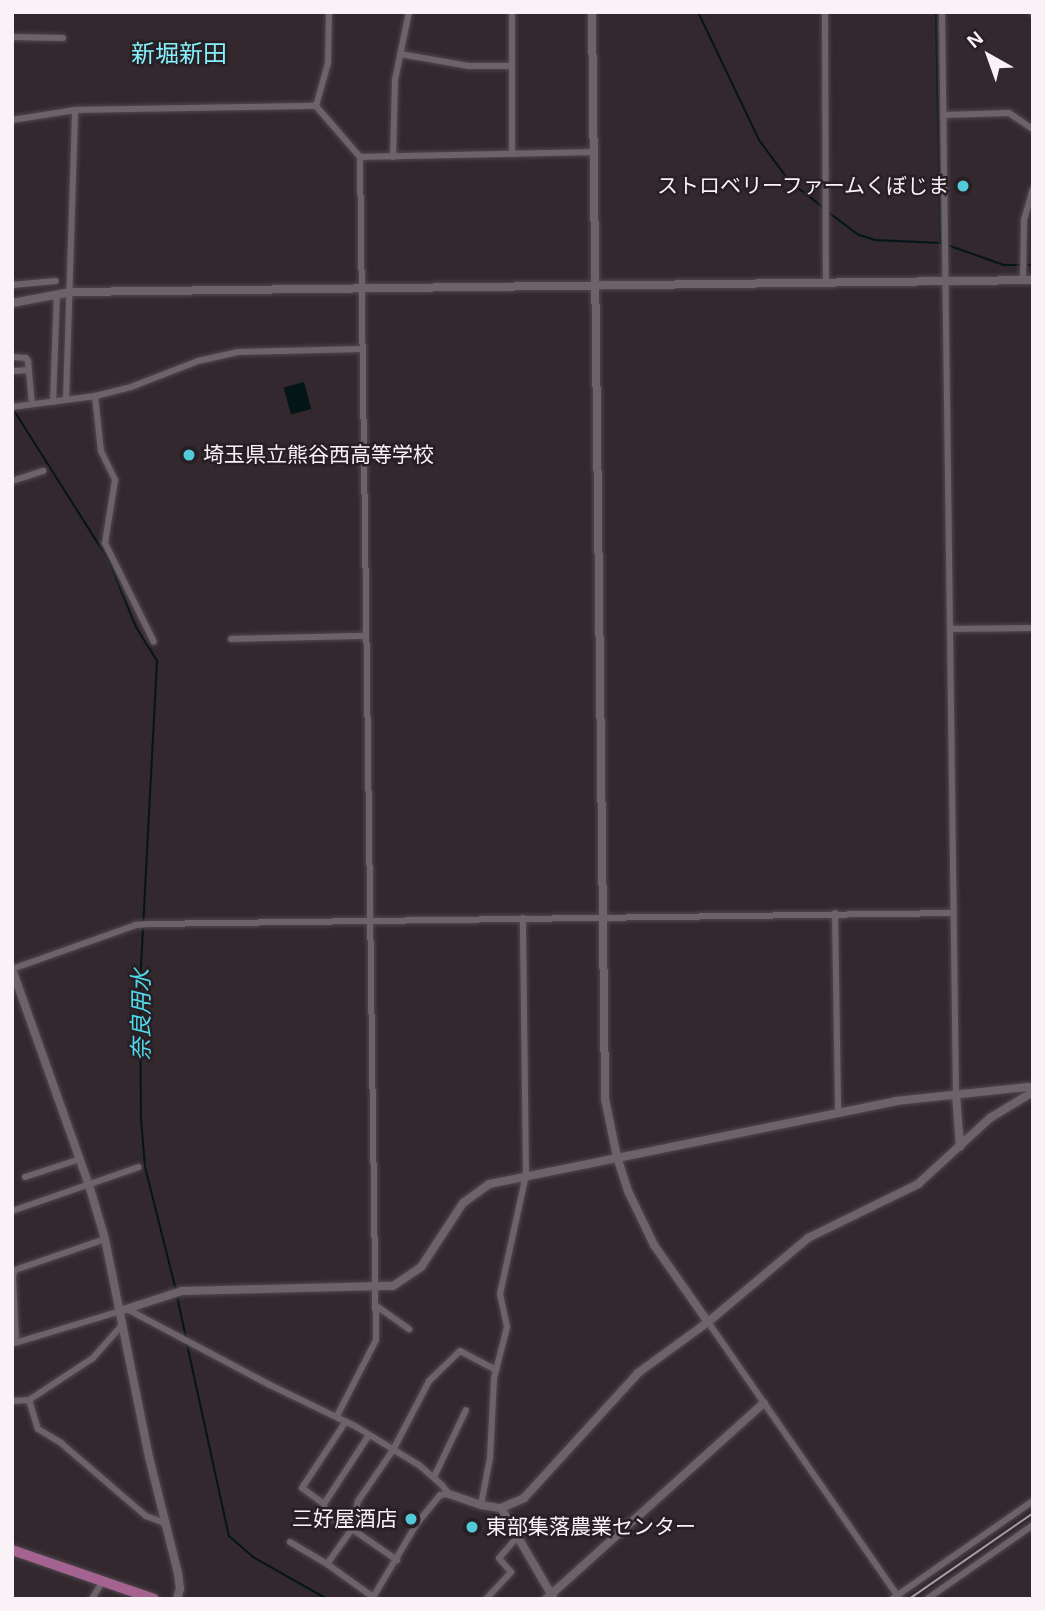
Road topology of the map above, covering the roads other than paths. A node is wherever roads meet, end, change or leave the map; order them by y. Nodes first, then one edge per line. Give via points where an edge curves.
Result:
1 (329, 12) edge
2 (409, 12) edge
3 (512, 12) edge
4 (592, 12) edge
5 (825, 12) edge
6 (942, 12) edge
7 (12, 37) edge
8 (63, 38) dead end
9 (400, 54) junction
10 (512, 66) junction
11 (316, 106) junction
12 (75, 110) junction
13 (943, 114) junction
14 (12, 120) edge
15 (1033, 129) edge
16 (593, 152) junction
17 (512, 154) junction
18 (393, 157) junction
19 (360, 158) junction
20 (1033, 189) edge
21 (1023, 280) junction
22 (1033, 280) edge
23 (56, 281) dead end
24 (947, 281) junction
25 (826, 282) junction
26 (12, 285) edge
27 (596, 286) junction
28 (362, 289) junction
29 (71, 292) junction
30 (57, 295) junction
31 (12, 303) edge
32 (362, 349) junction
33 (12, 357) edge
34 (29, 370) junction
35 (14, 371) edge
36 (94, 396) junction
37 (66, 400) junction
38 (52, 401) junction
39 (32, 404) junction
40 (12, 407) edge
41 (43, 471) dead end
42 (12, 481) edge
43 (1033, 628) edge
44 (951, 629) junction
45 (366, 636) junction
46 (231, 639) dead end
47 (154, 642) dead end
48 (835, 913) junction
49 (954, 913) junction
50 (605, 917) junction
51 (523, 918) junction
52 (370, 921) junction
53 (12, 969) edge
54 (1033, 1092) edge
55 (956, 1094) junction
56 (838, 1111) junction
57 (960, 1147) junction
58 (617, 1157) junction
59 (80, 1159) junction
60 (139, 1167) dead end
61 (526, 1175) junction
62 (25, 1177) dead end
63 (89, 1185) junction
64 (12, 1211) edge
65 (104, 1239) junction
66 (375, 1288) junction
67 (375, 1305) junction
68 (123, 1309) junction
69 (708, 1322) junction
70 (122, 1325) junction
71 (410, 1329) dead end
72 (14, 1343) edge
73 (496, 1370) junction
74 (29, 1399) junction
75 (12, 1401) edge
76 (764, 1403) junction
77 (466, 1410) dead end
78 (337, 1416) junction
79 (346, 1421) junction
80 (369, 1435) junction
81 (393, 1450) junction
82 (434, 1477) junction
83 (449, 1494) junction
84 (1033, 1501) edge
85 (324, 1504) junction
86 (481, 1505) junction
87 (501, 1508) junction
88 (164, 1523) junction
89 (1033, 1525) edge
90 (352, 1529) junction
91 (516, 1537) junction
92 (290, 1542) dead end
93 (12, 1550) edge
94 (397, 1560) junction
95 (327, 1564) junction
96 (103, 1581) junction
97 (550, 1597) edge
98 (373, 1598) edge
99 (896, 1598) edge
100 (92, 1599) edge
101 (154, 1599) edge
102 (177, 1599) edge
103 (486, 1599) edge
104 (928, 1599) edge

1 - 11 street via 328,63
2 - 9 street
3 - 10 street
4 - 16 street
5 - 25 street
6 - 13 street
7 - 8 street
9 - 10 street via 469,66
9 - 18 street via 393,102
10 - 17 street
11 - 12 street
11 - 19 street
12 - 14 street
12 - 29 street
13 - 15 street via 1009,113
13 - 24 street
16 - 17 street
16 - 27 street
17 - 18 street
18 - 19 street
19 - 28 street
20 - 21 street via 1024,220
21 - 22 street
21 - 24 street
23 - 26 street
24 - 25 street
24 - 44 street
25 - 27 street
27 - 28 street
27 - 50 street
28 - 29 street
28 - 32 street
29 - 30 street
29 - 37 street
30 - 31 street
30 - 38 street
32 - 36 street via 238,352
32 - 45 street
33 - 34 street via 26,358
34 - 35 street
34 - 39 street
36 - 37 street
36 - 47 street via 101,451 115,480 105,543
37 - 38 street
38 - 39 street
39 - 40 street
41 - 42 street
43 - 44 street
44 - 49 street
45 - 46 street
45 - 52 street
48 - 49 street
48 - 50 street
48 - 56 street
49 - 55 street
50 - 51 street
50 - 58 street via 605,1099
51 - 52 street
51 - 61 street
52 - 53 street via 136,925
52 - 66 street
53 - 59 street
54 - 55 street via 1028,1087
54 - 57 street via 990,1118
55 - 56 street
55 - 57 street
56 - 58 street
57 - 69 street via 900,1195 808,1238
58 - 61 street
58 - 69 street via 654,1245
59 - 62 street
59 - 63 street
60 - 63 street
61 - 66 street via 479,1189 463,1203 421,1267 393,1286
61 - 73 street via 500,1294 507,1327
63 - 64 street
63 - 65 street
65 - 68 street
65 - 72 street via 15,1270
66 - 67 street
66 - 68 street via 181,1291
67 - 71 street
67 - 78 street via 376,1340
68 - 70 street
68 - 72 street
68 - 78 street
69 - 76 street
69 - 87 street via 638,1373 524,1498
70 - 74 street via 93,1358
70 - 88 street
73 - 81 street via 460,1352 429,1381
73 - 86 street via 490,1458
74 - 75 street
74 - 88 street via 38,1429 61,1443 146,1517
76 - 97 street
76 - 99 street
77 - 82 street
78 - 79 street
79 - 80 street
79 - 85 street via 302,1488
80 - 81 street
80 - 85 street
81 - 82 street
81 - 90 street via 358,1501
82 - 83 street
83 - 86 street
83 - 94 street via 440,1496 416,1525
84 - 99 street
85 - 90 street via 324,1513
86 - 87 street
87 - 91 street
88 - 102 street via 178,1573
89 - 104 street
90 - 94 street
90 - 95 street
91 - 97 street
91 - 103 street via 499,1558 511,1572
92 - 95 street
93 - 96 main road
94 - 98 street
95 - 98 street
96 - 100 street
96 - 101 main road

